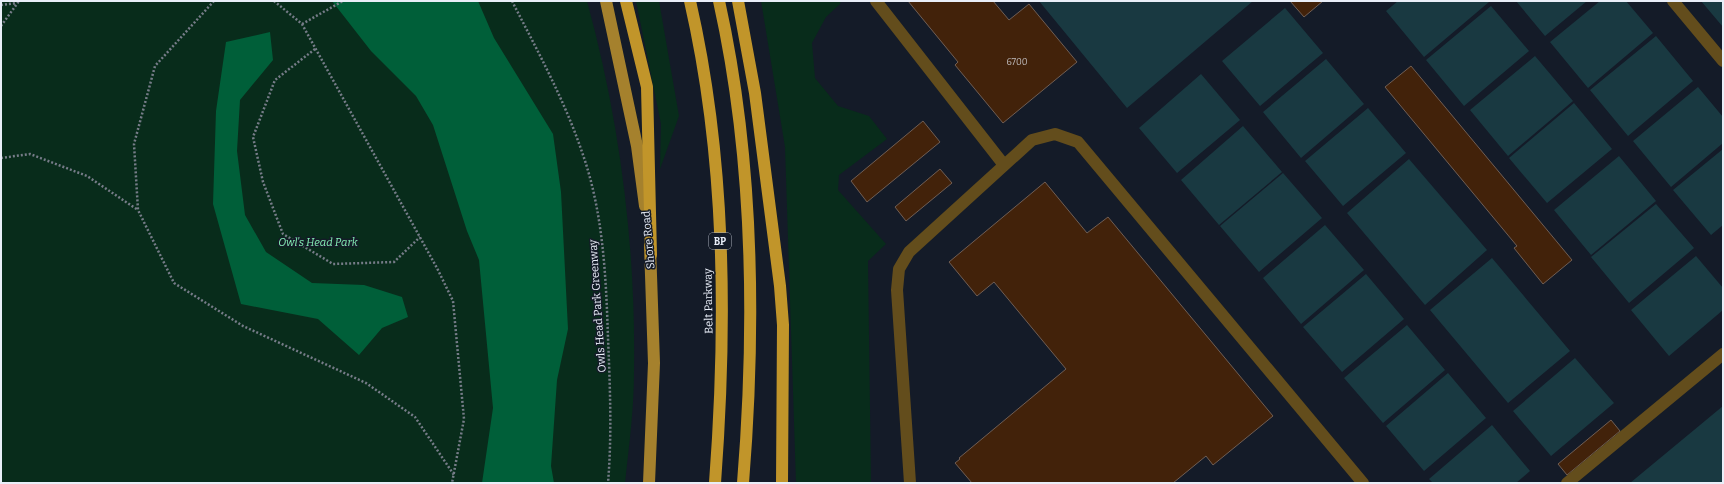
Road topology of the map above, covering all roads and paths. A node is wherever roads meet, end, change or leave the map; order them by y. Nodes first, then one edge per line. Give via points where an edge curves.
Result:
1 (214, 1) edge
2 (274, 1) edge
3 (343, 1) edge
4 (512, 1) edge
5 (606, 1) edge
6 (626, 1) edge
7 (690, 1) edge
8 (718, 1) edge
9 (738, 1) edge
10 (876, 1) edge
11 (1673, 1) edge
12 (18, 2) edge
13 (1, 5) edge
14 (302, 24) junction
15 (1, 26) edge
16 (315, 48) junction
17 (1723, 61) edge
18 (1, 158) edge
19 (1004, 165) junction
20 (138, 210) junction
21 (420, 237) junction
22 (651, 255) junction
23 (1723, 354) edge
24 (454, 475) junction
25 (452, 483) edge
26 (608, 483) edge
27 (649, 483) edge
28 (715, 483) edge
29 (743, 483) edge
30 (782, 483) edge
31 (910, 483) edge
32 (1363, 483) edge
33 (1567, 483) edge

1 - 20 path via 155,66 134,144
2 - 14 path
3 - 14 path
4 - 26 path, Owls Head Park Greenway via 560,95 583,153 598,215 606,281 610,390
5 - 22 main road, Shore Road via 637,146
6 - 22 highway via 647,87
7 - 28 highway, Belt Parkway / BP via 709,106 721,250 722,339
8 - 29 highway via 728,49 741,140 748,230 749,366
9 - 30 highway via 755,93 780,286 783,325
10 - 19 lane
11 - 17 lane
12 - 13 path
12 - 15 path
14 - 16 path
16 - 21 path
16 - 21 path via 275,80 253,137 263,182 283,234 334,264 394,262
18 - 20 path via 30,154 87,176
19 - 31 lane via 909,252 899,269 897,290
19 - 32 lane via 1032,140 1055,134 1078,142
20 - 24 path via 174,283 243,326 366,383 415,417
21 - 24 path via 453,301 464,419
22 - 27 main road, Shore Road via 654,363
23 - 33 lane
24 - 25 path

